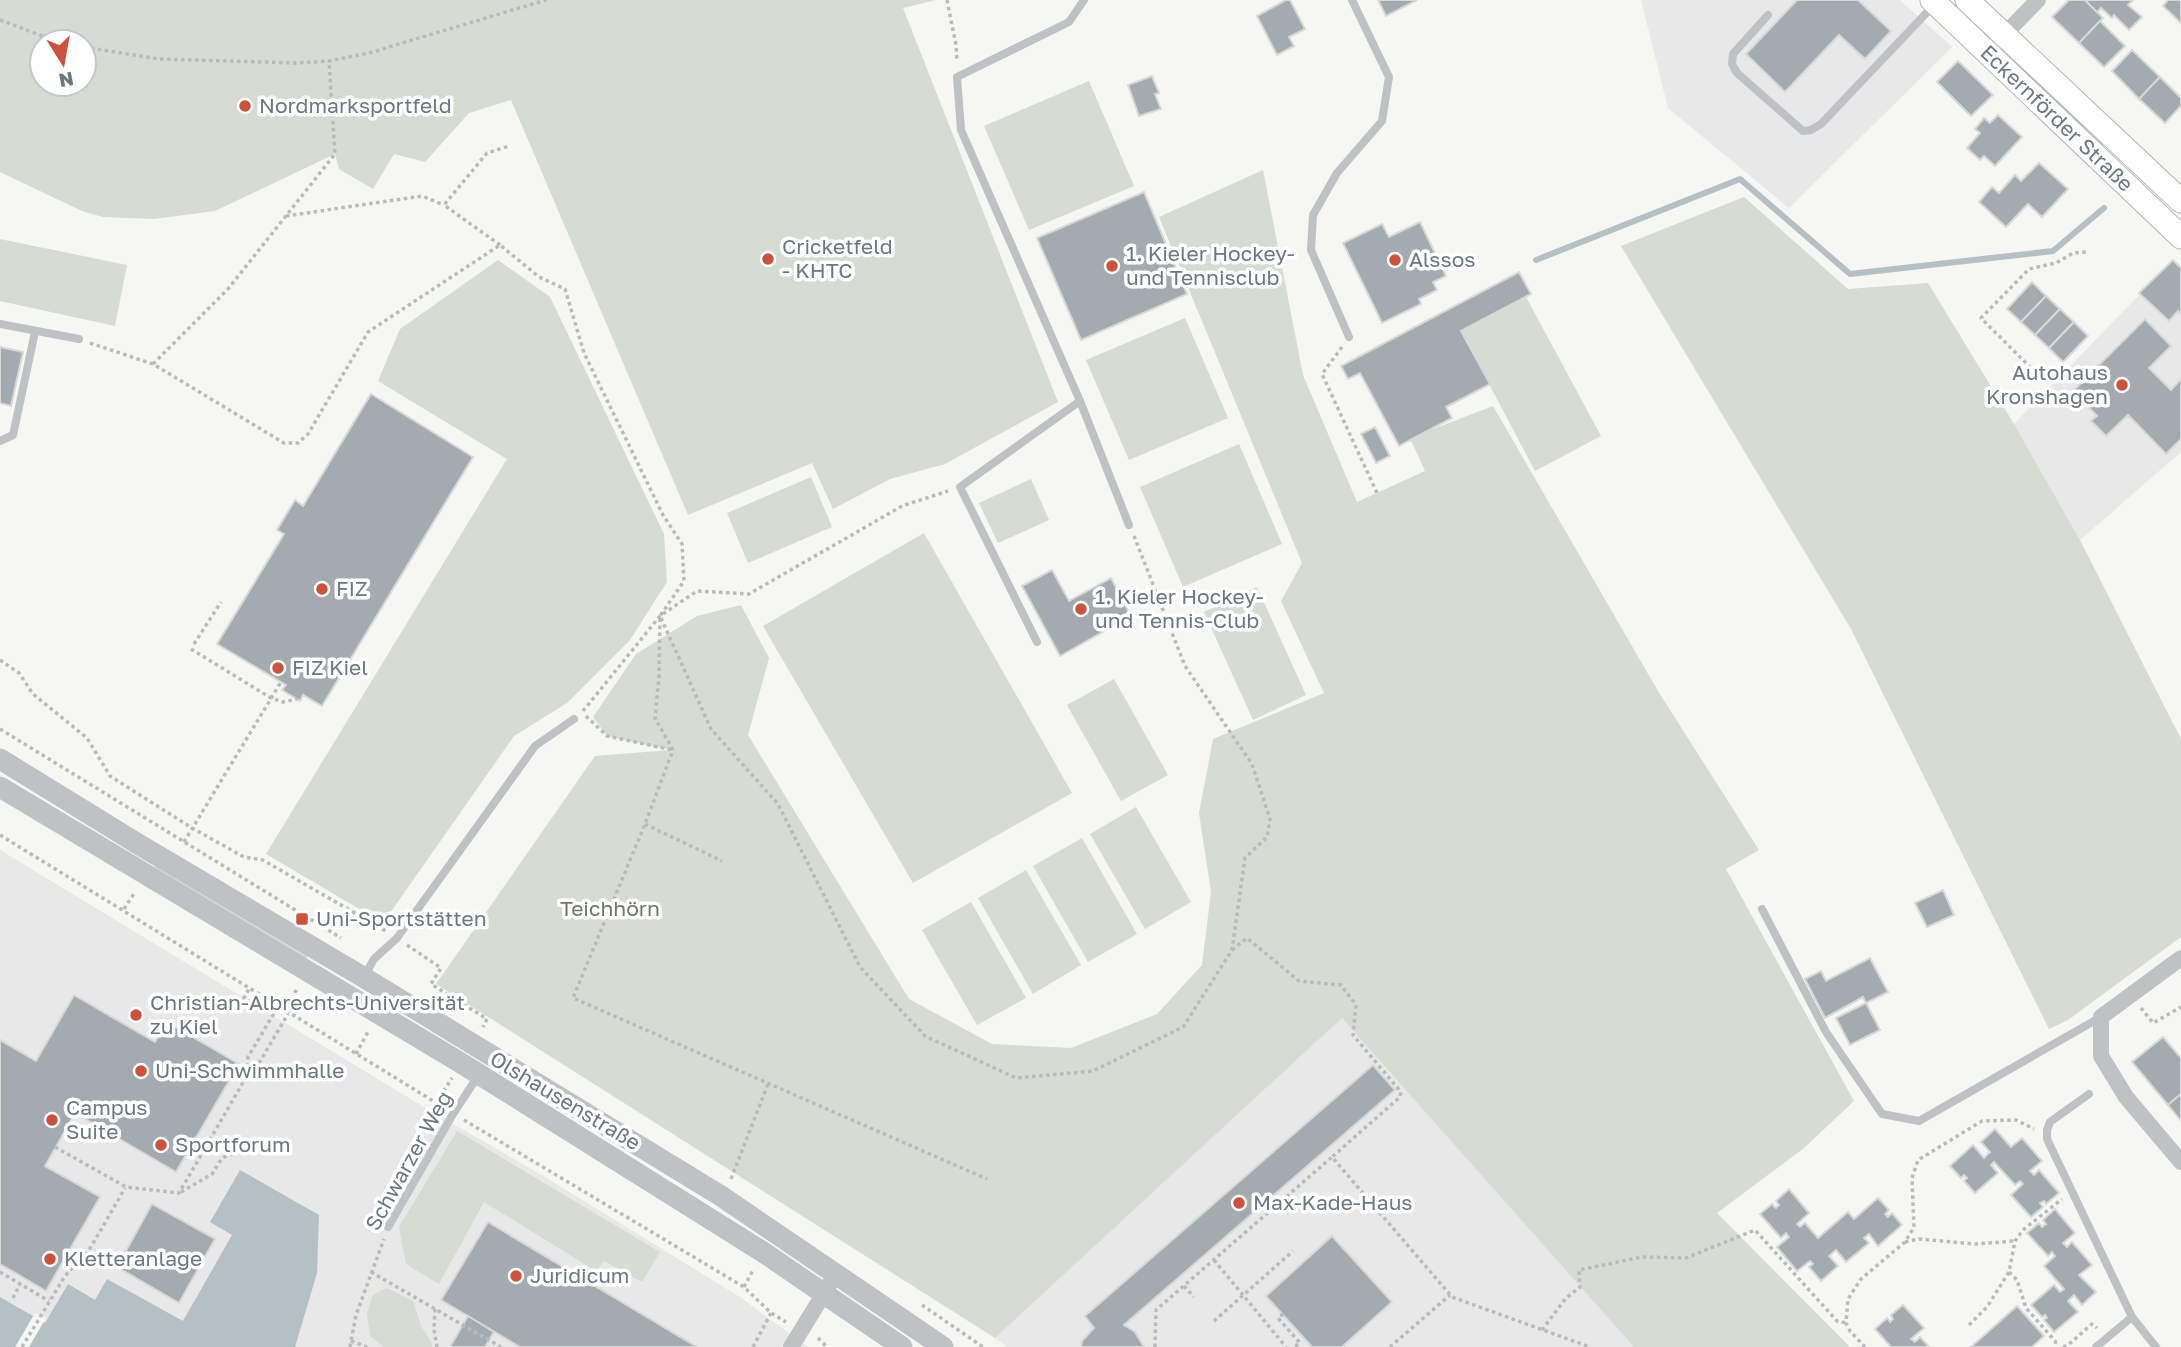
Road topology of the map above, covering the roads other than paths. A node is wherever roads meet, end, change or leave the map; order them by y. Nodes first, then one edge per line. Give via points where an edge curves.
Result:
1 (1084, 0) edge
2 (1352, 0) edge
3 (1967, 0) edge
4 (2038, 0) edge
5 (1934, 2) edge
6 (1768, 15) dead end
7 (2004, 35) junction
8 (1988, 52) junction
9 (2181, 201) edge
10 (2181, 237) edge
11 (0, 324) edge
12 (35, 332) junction
13 (1349, 337) road end
14 (79, 340) road end
15 (1080, 401) junction
16 (0, 441) edge
17 (1129, 525) road end
18 (1037, 642) dead end
19 (574, 719) dead end
20 (0, 759) edge
21 (0, 787) edge
22 (1762, 909) dead end
23 (2181, 958) edge
24 (363, 976) junction
25 (2101, 1017) junction
26 (479, 1074) junction
27 (2090, 1094) dead end
28 (2181, 1162) edge
29 (388, 1227) road end
30 (836, 1274) junction
31 (824, 1293) junction
32 (2132, 1317) junction
33 (791, 1347) edge
34 (902, 1347) edge
35 (943, 1347) edge
36 (2096, 1347) edge
37 (2156, 1347) edge

1 - 15 lane via 1069,22 957,77 961,130
2 - 13 lane via 1389,77 1382,121 1338,173 1313,215 1311,250
3 - 7 main road, Eckernförder Straße
4 - 7 street
5 - 6 lane via 1821,124 1803,131 1732,64 1733,54
5 - 8 main road, Eckernförder Straße
7 - 8 street
7 - 9 main road, Eckernförder Straße
8 - 10 main road, Eckernförder Straße
11 - 12 lane
12 - 14 lane
12 - 16 lane via 13,435
15 - 17 lane
15 - 18 lane via 960,487
19 - 24 lane via 535,746 397,937
20 - 24 street, Olshausenstraße
21 - 26 street, Olshausenstraße
22 - 25 lane via 1826,1032 1882,1114 1919,1121
23 - 25 street
24 - 30 street, Olshausenstraße via 721,1196
25 - 28 street via 2101,1056 2126,1097
26 - 29 lane, Schwarzer Weg
26 - 31 street, Olshausenstraße
27 - 32 lane via 2050,1122 2047,1139
30 - 31 street
30 - 35 street, Olshausenstraße
31 - 33 street
31 - 34 street, Olshausenstraße
32 - 36 lane
32 - 37 lane

